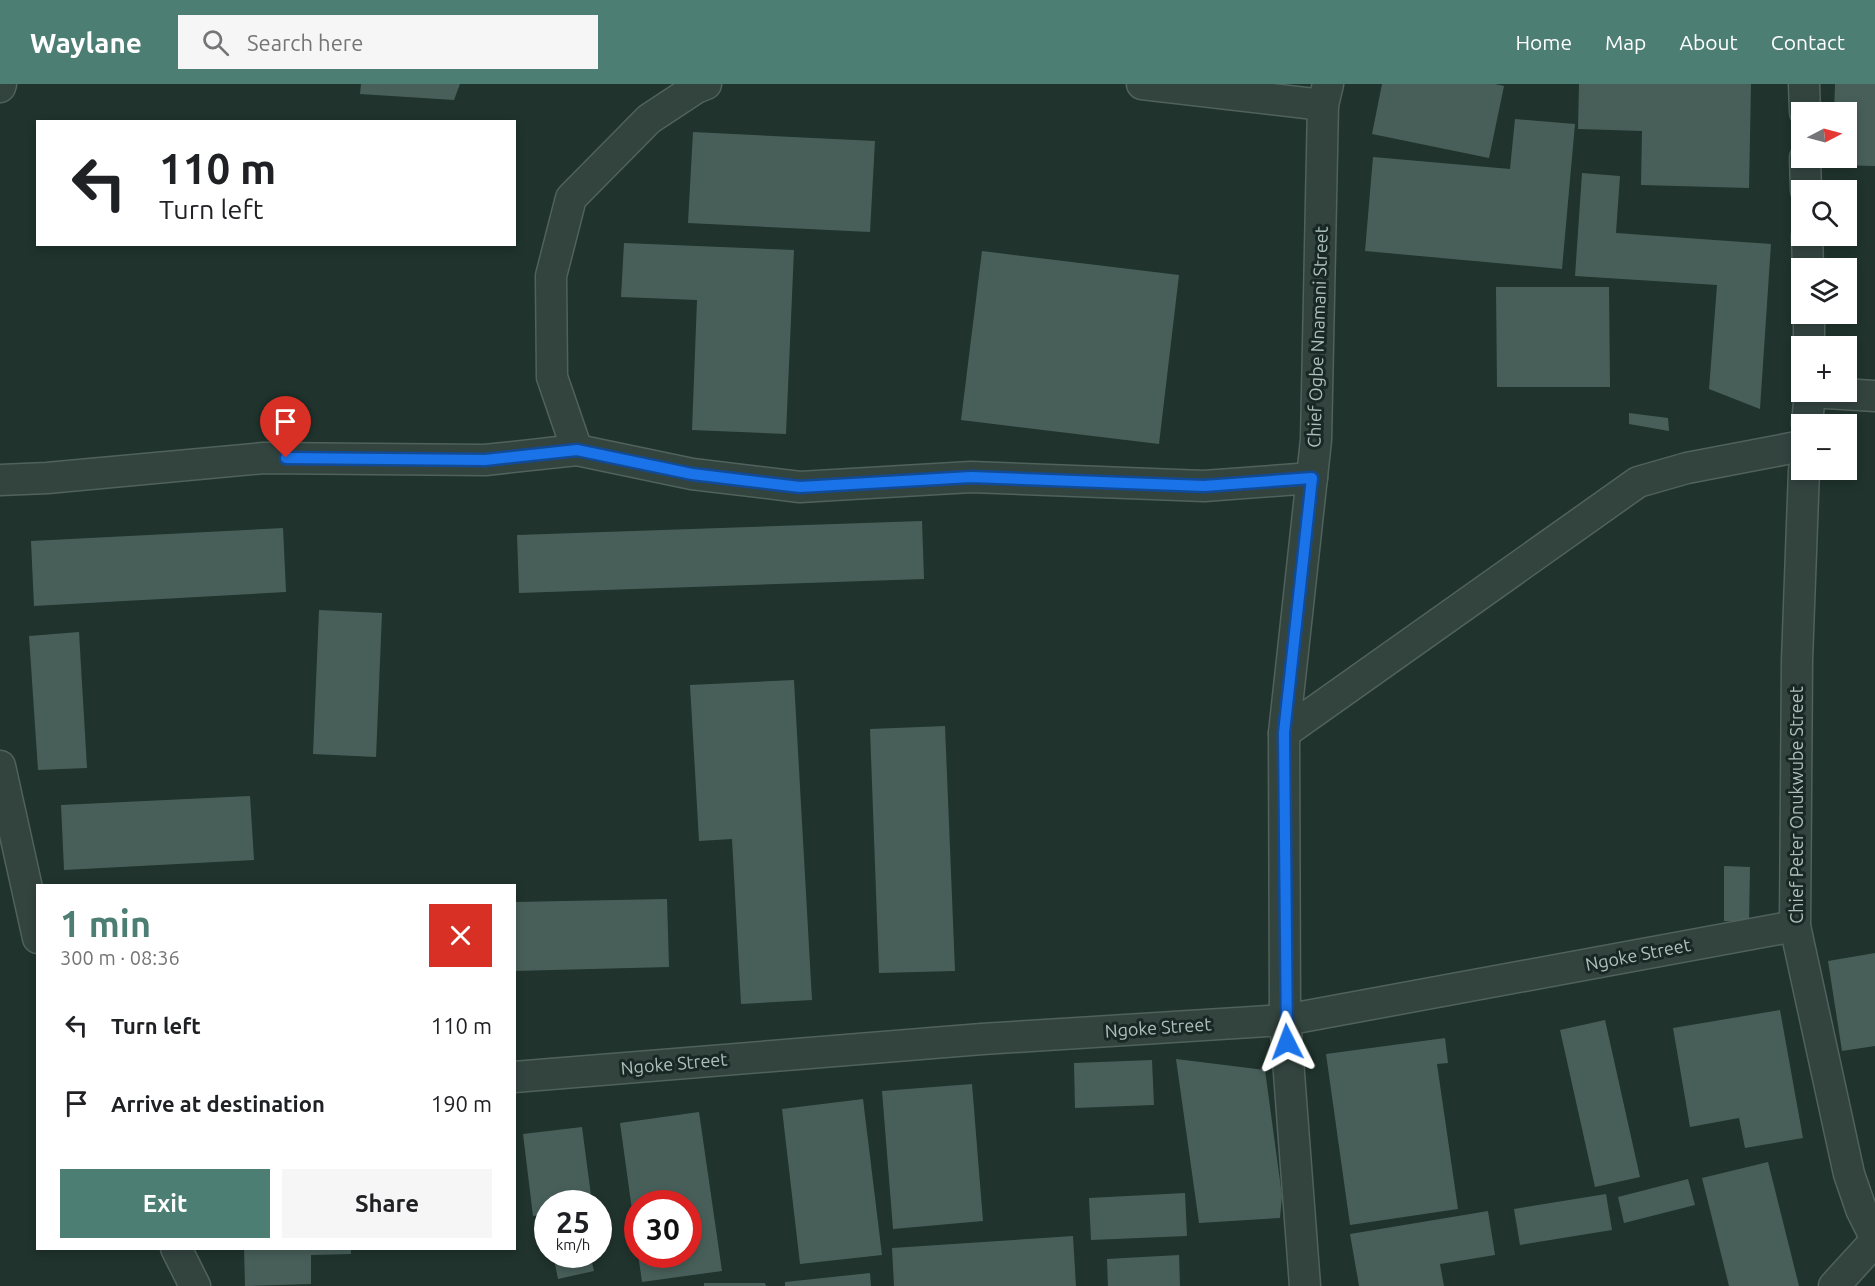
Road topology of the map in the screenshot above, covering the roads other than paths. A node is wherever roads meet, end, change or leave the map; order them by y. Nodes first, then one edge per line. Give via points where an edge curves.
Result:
1 (706, 84) edge
2 (1142, 84) edge
3 (1804, 84) edge
4 (1325, 95) edge
5 (1804, 102) edge
6 (1857, 395) edge
7 (1875, 396) edge
8 (1791, 448) edge
9 (577, 450) junction
10 (1312, 478) junction
11 (0, 480) edge
12 (1804, 480) edge
13 (1284, 733) junction
14 (0, 766) edge
15 (1795, 926) junction
16 (36, 929) edge
17 (1285, 1020) junction
18 (516, 1077) edge
19 (1875, 1239) edge
20 (177, 1250) edge
21 (195, 1286) edge
22 (1305, 1286) edge
23 (1834, 1286) edge

1 - 9 street via 649,118 571,198 551,276 552,377
2 - 4 street
3 - 5 street
4 - 10 street, Chief Ogbe Nnamani Street
6 - 7 street
8 - 13 street via 1687,468 1638,482
9 - 10 street via 692,474 800,487 971,477 1204,486
9 - 11 street via 485,460 264,458
10 - 13 street, Chief Ogbe Nnamani Street
12 - 15 street, Chief Peter Onukwube Street via 1797,660
13 - 17 street, Chief Ogbe Nnamani Street
14 - 16 street
15 - 17 street, Ngoke Street
15 - 19 street, Chief Peter Onukwube Street via 1849,1174
17 - 18 street, Ngoke Street via 982,1039
17 - 22 street, Chief Ogbe Nnamani Street
19 - 23 street
20 - 21 street

